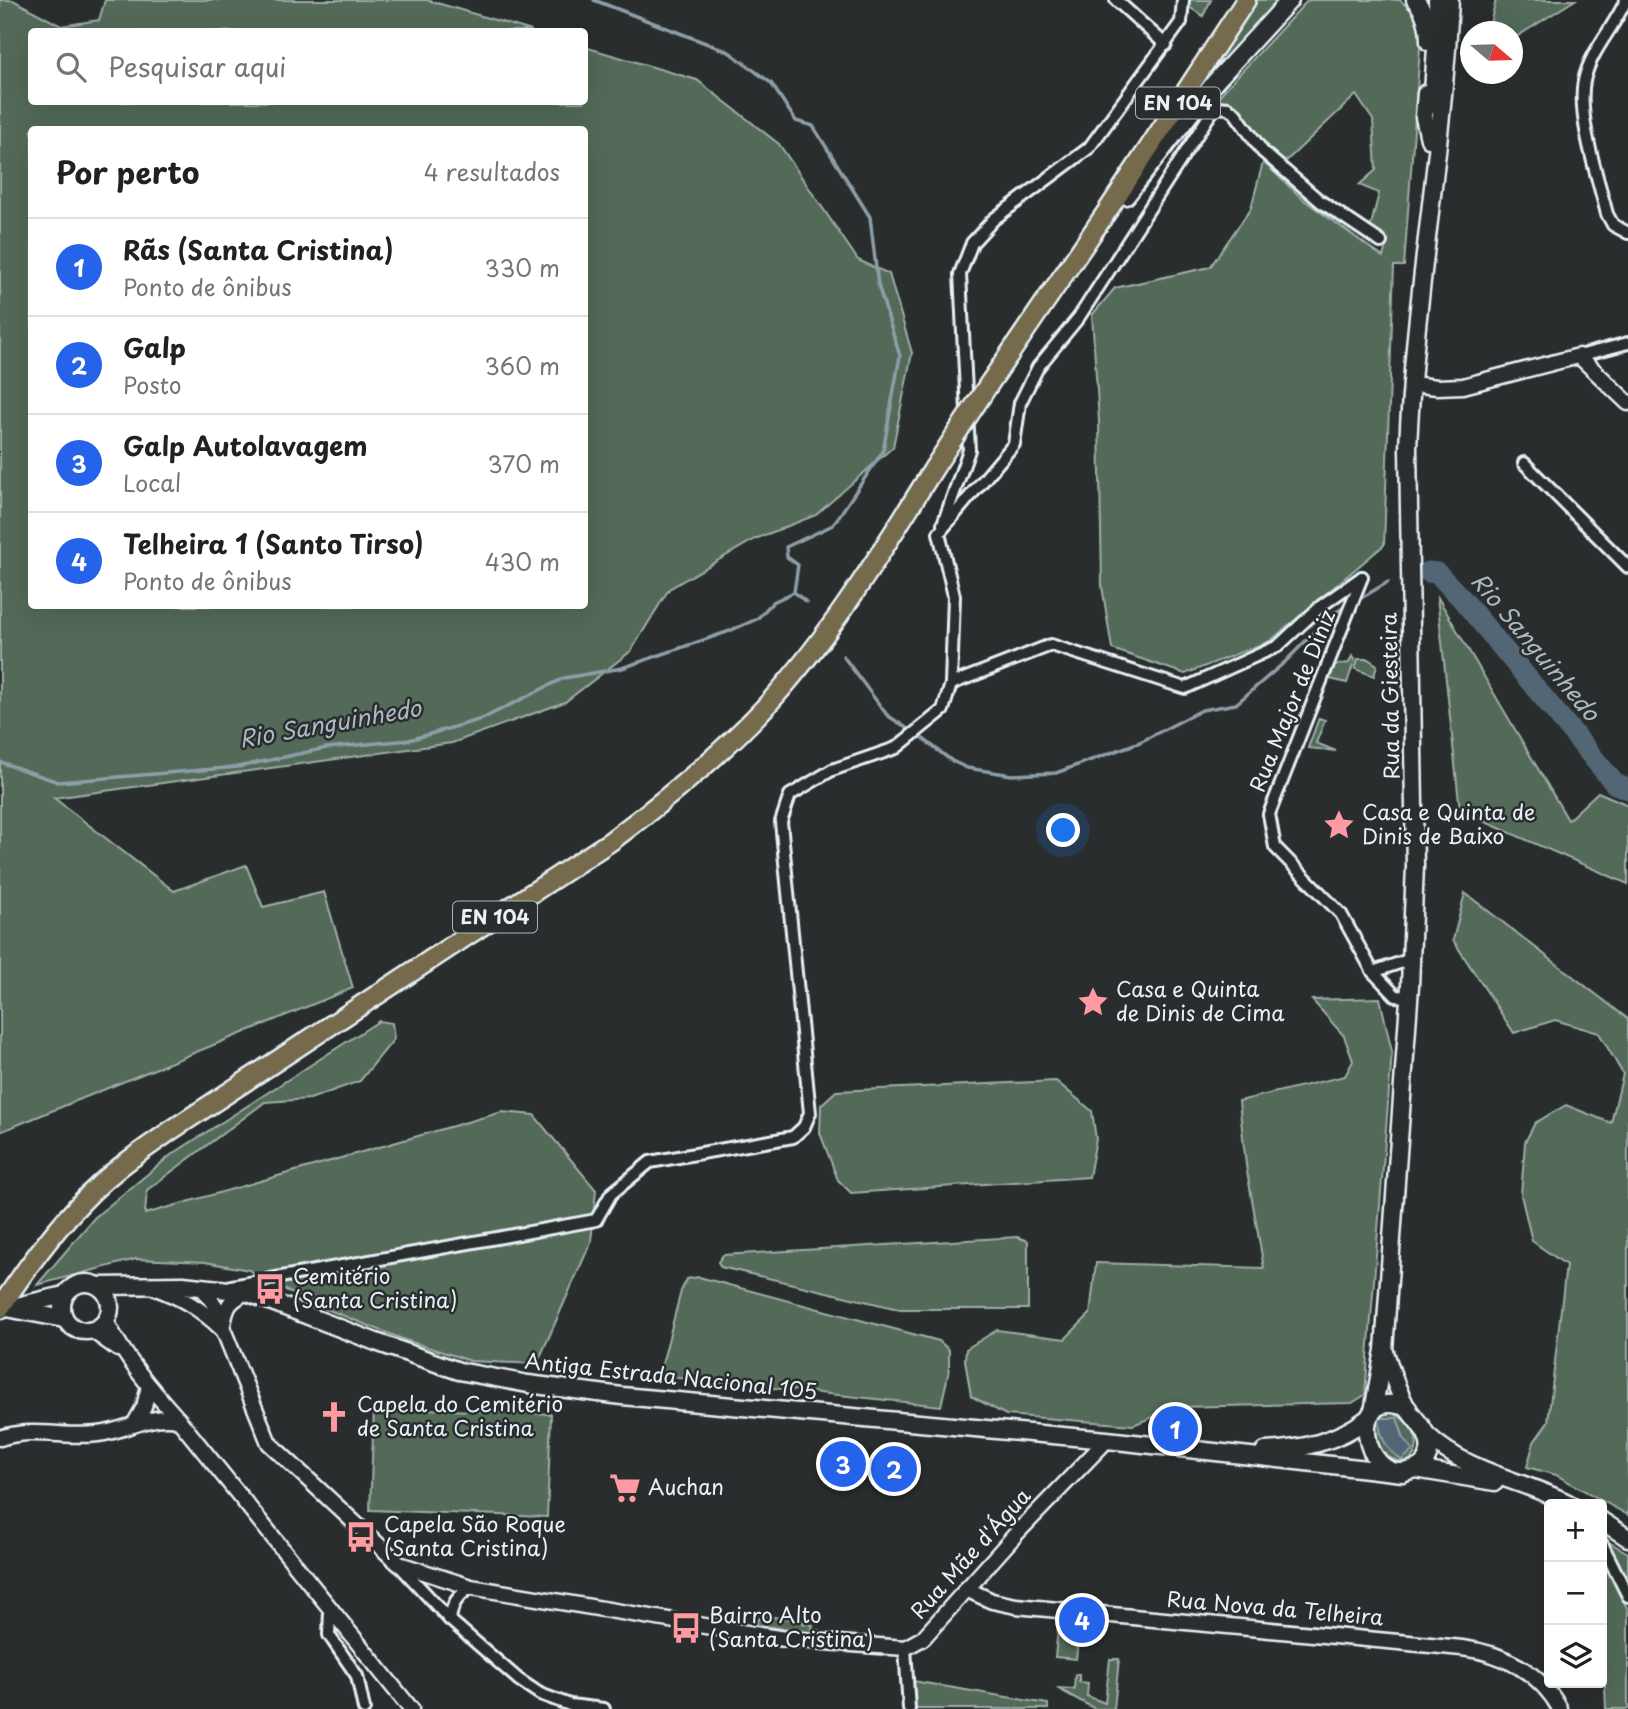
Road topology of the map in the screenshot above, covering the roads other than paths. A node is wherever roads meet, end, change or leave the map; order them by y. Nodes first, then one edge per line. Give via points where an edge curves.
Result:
1 (1116, 0) edge
2 (1183, 0) edge
3 (1246, 0) edge
4 (1290, 0) edge
5 (1415, 0) edge
6 (1437, 0) edge
7 (1450, 0) edge
8 (1626, 0) edge
9 (1230, 4) edge
10 (1166, 45) junction
11 (1429, 139) junction
12 (1110, 207) junction
13 (1628, 233) edge
14 (1381, 242) dead end
15 (1421, 293) junction
16 (1037, 312) junction
17 (1628, 343) edge
18 (1579, 356) junction
19 (1410, 384) junction
20 (1628, 403) edge
21 (1524, 463) dead end
22 (939, 533) junction
23 (1628, 567) edge
24 (951, 684) junction
25 (1411, 959) junction
26 (1373, 972) junction
27 (1409, 997) junction
28 (99, 1286) junction
29 (141, 1286) junction
30 (210, 1287) junction
31 (247, 1292) junction
32 (64, 1295) junction
33 (39, 1308) junction
34 (2, 1309) edge
35 (203, 1311) junction
36 (103, 1319) junction
37 (64, 1320) junction
38 (223, 1329) junction
39 (1384, 1350) junction
40 (149, 1386) junction
41 (1408, 1408) junction
42 (1370, 1416) junction
43 (177, 1419) junction
44 (135, 1423) junction
45 (1427, 1435) junction
46 (0, 1438) edge
47 (1107, 1440) junction
48 (1217, 1452) junction
49 (1409, 1471) junction
50 (1525, 1486) junction
51 (1558, 1499) edge
52 (1607, 1524) edge
53 (1628, 1538) edge
54 (1607, 1554) edge
55 (399, 1564) junction
56 (471, 1587) junction
57 (966, 1589) junction
58 (1628, 1596) edge
59 (330, 1610) junction
60 (450, 1620) junction
61 (905, 1648) junction
62 (364, 1709) edge
63 (411, 1709) edge
64 (604, 1709) edge
65 (909, 1709) edge
66 (1560, 1709) edge

1 - 10 street
2 - 10 street via 1181,22
3 - 12 main road, EN 104
4 - 12 main road via 1215,82 1118,205
5 - 11 main road via 1429,27 1424,117
6 - 11 main road
7 - 15 main road
8 - 13 street via 1584,82 1584,118 1607,214 1613,225
9 - 16 main road, EN 104
10 - 22 street via 1089,148 994,219 972,243 960,274 969,450
11 - 15 main road
12 - 16 main road, EN 104
14 - 22 street via 1320,201 1263,152 1235,113 1217,107 1079,317 1038,367 1020,402 1014,444
15 - 19 main road, Rua da Giesteira
16 - 34 main road, EN 104, bridge via 858,587 805,660 729,744 611,841 112,1173 63,1223 19,1278
17 - 18 street
18 - 19 street via 1463,386
18 - 20 street
19 - 25 main road, Rua da Giesteira via 1415,866
21 - 23 street
22 - 24 street via 954,596
24 - 26 street, Rua Major de Diniz via 1051,645 1185,688 1278,646 1321,606 1362,578 1269,814 1275,847 1340,914
24 - 30 street via 943,710 896,748 832,770 790,795 781,822 810,1113 793,1137 650,1162 611,1194 596,1220
25 - 26 street
25 - 27 main road, Rua da Giesteira
26 - 27 street, Rua Major de Diniz via 1396,996
27 - 39 main road, Rua da Giesteira
28 - 29 main road, Antiga Estrada Nacional 105
28 - 32 main road via 77,1284
28 - 36 main road via 104,1292
29 - 30 main road, Antiga Estrada Nacional 105
29 - 35 street via 183,1298
29 - 36 main road
30 - 31 main road, Antiga Estrada Nacional 105
30 - 35 street
30 - 38 street
31 - 38 street via 230,1302
31 - 47 main road, Antiga Estrada Nacional 105 via 459,1371 528,1384
32 - 33 main road
32 - 37 main road
33 - 34 main road
33 - 37 main road
35 - 38 street
36 - 37 main road via 76,1330
36 - 40 street
38 - 55 street via 269,1443
39 - 41 main road
39 - 42 main road, Rua da Giesteira
40 - 43 street
40 - 44 street
41 - 42 main road via 1389,1403
41 - 45 main road
42 - 48 main road, Antiga Estrada Nacional 105 via 1321,1444
42 - 49 main road via 1366,1431 1376,1458 1387,1467
43 - 44 street
43 - 59 street
44 - 46 street via 97,1434 33,1432
45 - 49 main road via 1428,1457
45 - 50 main road, Antiga Estrada Nacional 105 via 1472,1466
47 - 48 main road, Antiga Estrada Nacional 105
47 - 57 street, Rua Mãe d'Água
48 - 49 main road, Antiga Estrada Nacional 105
49 - 50 main road, Antiga Estrada Nacional 105
50 - 51 main road, Antiga Estrada Nacional 105
52 - 53 main road
54 - 58 street
55 - 56 street
55 - 60 street
56 - 60 street via 452,1605
56 - 61 street via 785,1639
57 - 61 street, Rua Mãe d'Água via 923,1638
57 - 66 street, Rua Nova da Telheira via 1016,1606 1490,1653 1539,1681
59 - 62 street via 329,1635 357,1676
59 - 63 street
60 - 64 street via 540,1694 570,1705
61 - 65 street, Rua Mãe d'Água

